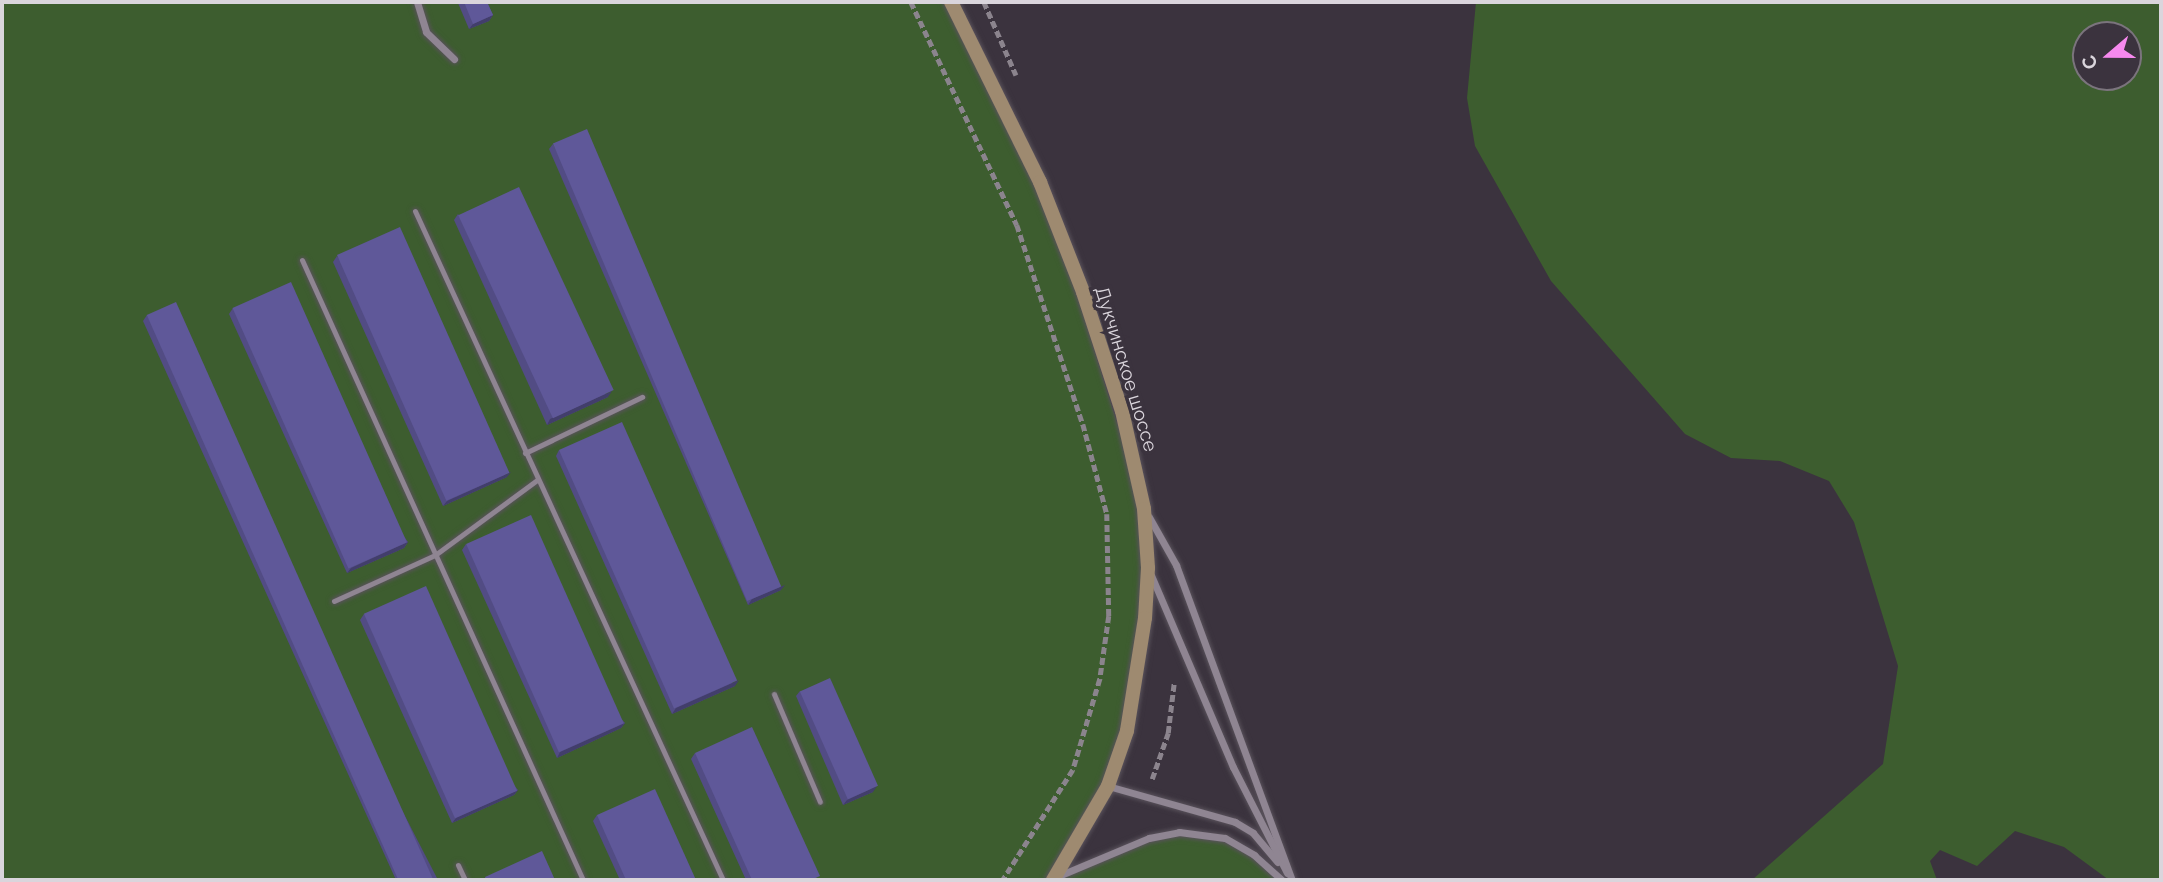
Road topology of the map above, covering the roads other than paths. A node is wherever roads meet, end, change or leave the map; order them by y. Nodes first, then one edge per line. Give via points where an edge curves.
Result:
1 (417, 2) edge
2 (951, 2) edge
3 (454, 59) dead end
4 (415, 211) dead end
5 (302, 260) dead end
6 (642, 397) dead end
7 (525, 453) junction
8 (537, 480) junction
9 (1144, 509) junction
10 (435, 555) junction
11 (1148, 568) junction
12 (334, 601) dead end
13 (774, 694) dead end
14 (1108, 786) junction
15 (820, 802) dead end
16 (458, 865) dead end
17 (1054, 879) edge
18 (464, 880) edge
19 (583, 880) edge
20 (723, 880) edge
21 (1282, 880) edge
22 (1290, 880) edge

1 - 3 street via 426,32
2 - 9 street, Дукчинское шоссе via 1040,182 1083,292 1122,411
4 - 7 lane
5 - 10 lane
6 - 7 lane
7 - 8 lane
8 - 10 lane
8 - 20 lane
9 - 11 street, Дукчинское шоссе
9 - 22 street via 1176,565
10 - 12 lane
10 - 19 lane
11 - 14 street, Дукчинское шоссе via 1140,670 1127,731
11 - 22 street via 1233,767
13 - 15 lane
14 - 17 street, Дукчинское шоссе
14 - 22 street via 1235,822 1260,841
16 - 18 lane
17 - 21 street via 1149,838 1179,832 1225,838 1254,855

